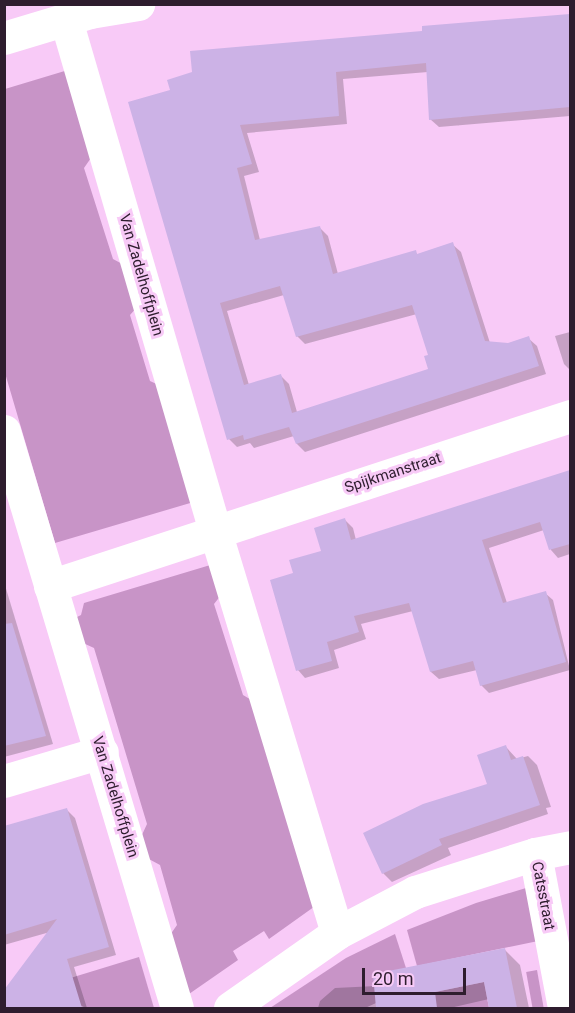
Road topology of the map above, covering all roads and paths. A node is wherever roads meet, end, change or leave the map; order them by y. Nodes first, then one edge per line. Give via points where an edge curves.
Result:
1 (138, 4) edge
2 (66, 20) junction
3 (4, 38) edge
4 (570, 416) edge
5 (4, 431) edge
6 (215, 531) junction
7 (50, 586) junction
8 (102, 752) junction
9 (4, 781) edge
10 (570, 847) edge
11 (535, 854) junction
12 (337, 933) junction
13 (177, 1008) edge
14 (230, 1008) edge
15 (564, 1008) edge

1 - 2 street
2 - 3 street
2 - 6 street, Van Zadelhoffplein
4 - 6 street, Spijkmanstraat
5 - 7 street, Van Zadelhoffplein
6 - 7 street
6 - 12 street, Van Zadelhoffplein
7 - 8 street, Van Zadelhoffplein
8 - 9 street
8 - 13 street, Van Zadelhoffplein
10 - 11 street
11 - 12 street via 415,892
11 - 15 street, Catsstraat
12 - 14 street

